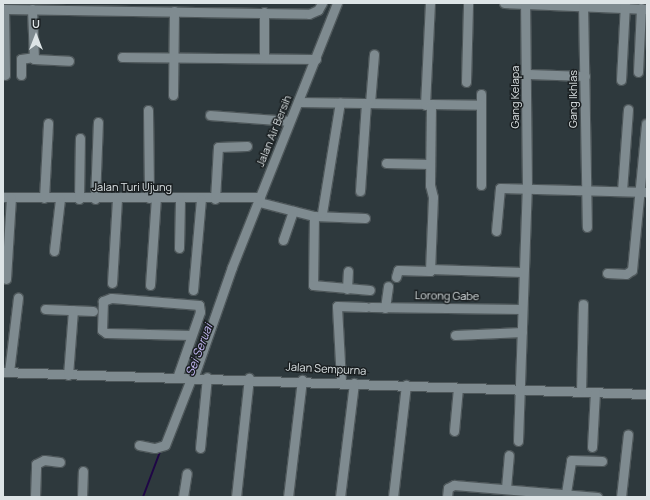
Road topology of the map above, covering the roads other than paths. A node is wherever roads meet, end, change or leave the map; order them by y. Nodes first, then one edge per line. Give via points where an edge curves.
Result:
1 (322, 3) edge
2 (337, 3) edge
3 (430, 3) edge
4 (468, 3) edge
5 (504, 3) edge
6 (525, 4) junction
7 (625, 5) edge
8 (74, 6) edge
9 (584, 6) edge
10 (116, 7) edge
11 (154, 7) edge
12 (189, 7) edge
13 (644, 8) edge
14 (3, 9) edge
15 (268, 9) edge
16 (32, 10) junction
17 (174, 11) junction
18 (374, 54) dead end
19 (173, 56) junction
20 (33, 57) junction
21 (122, 57) dead end
22 (264, 58) junction
23 (316, 59) junction
24 (69, 61) dead end
25 (638, 72) dead end
26 (528, 74) junction
27 (6, 75) dead end
28 (21, 75) dead end
29 (585, 76) junction
30 (621, 80) dead end
31 (466, 82) dead end
32 (481, 94) dead end
33 (173, 95) dead end
34 (298, 102) junction
35 (340, 102) junction
36 (368, 103) junction
37 (428, 105) junction
38 (481, 105) junction
39 (628, 109) dead end
40 (148, 110) dead end
41 (210, 115) dead end
42 (287, 121) junction
43 (98, 122) dead end
44 (48, 123) dead end
45 (646, 124) dead end
46 (80, 138) dead end
47 (246, 146) dead end
48 (386, 163) dead end
49 (430, 164) junction
50 (481, 185) dead end
51 (527, 189) junction
52 (586, 189) junction
53 (360, 191) dead end
54 (622, 191) junction
55 (644, 192) edge
56 (7, 198) edge
57 (44, 198) junction
58 (152, 198) junction
59 (60, 199) junction
60 (79, 199) junction
61 (95, 199) junction
62 (117, 199) junction
63 (180, 199) junction
64 (201, 199) junction
65 (215, 199) junction
66 (260, 200) junction
67 (293, 211) junction
68 (317, 215) junction
69 (365, 218) dead end
70 (587, 227) dead end
71 (496, 231) dead end
72 (283, 240) dead end
73 (178, 248) dead end
74 (54, 251) dead end
75 (430, 269) junction
76 (348, 271) dead end
77 (523, 272) junction
78 (607, 273) dead end
79 (396, 277) dead end
80 (6, 279) dead end
81 (112, 283) dead end
82 (150, 286) dead end
83 (388, 286) dead end
84 (347, 289) junction
85 (193, 290) dead end
86 (370, 290) dead end
87 (18, 298) dead end
88 (583, 304) dead end
89 (385, 308) junction
90 (45, 309) dead end
91 (522, 309) junction
92 (73, 310) junction
93 (93, 311) dead end
94 (522, 332) junction
95 (190, 335) junction
96 (455, 336) dead end
97 (6, 372) edge
98 (194, 373) junction
99 (68, 375) junction
100 (179, 375) junction
101 (207, 377) junction
102 (249, 378) junction
103 (302, 380) junction
104 (341, 381) junction
105 (354, 383) junction
106 (406, 385) junction
107 (458, 388) junction
108 (520, 390) junction
109 (581, 392) junction
110 (595, 392) junction
111 (647, 394) edge
112 (454, 430) dead end
113 (628, 434) dead end
114 (518, 440) dead end
115 (139, 445) dead end
116 (592, 447) dead end
117 (200, 448) dead end
118 (509, 455) dead end
119 (602, 461) dead end
120 (60, 462) dead end
121 (83, 471) dead end
122 (187, 473) dead end
123 (506, 488) junction
124 (564, 494) edge
125 (35, 497) edge
126 (82, 497) edge
127 (184, 497) edge
128 (236, 497) edge
129 (288, 497) edge
130 (340, 497) edge
131 (393, 497) edge
132 (447, 497) edge
133 (598, 497) edge
134 (621, 497) edge

1 - 15 street via 312,14
2 - 23 street, Jalan Air Bersih
3 - 37 street
4 - 31 street
5 - 6 street
6 - 9 street
6 - 26 street, Gang Kelapa
7 - 9 street
7 - 13 street
7 - 30 street
8 - 10 street
8 - 16 street
9 - 29 street, Gang Ikhlas
10 - 11 street
11 - 17 street
12 - 15 street
12 - 17 street
13 - 25 street
14 - 16 street
14 - 27 street
15 - 22 street
16 - 20 street
17 - 19 street
18 - 36 street
19 - 21 street
19 - 22 street
19 - 33 street
20 - 24 street via 35,60
20 - 28 street via 21,59
22 - 23 street
23 - 34 street, Jalan Air Bersih
26 - 29 street
26 - 51 street, Gang Kelapa
29 - 52 street, Gang Ikhlas
32 - 38 street
34 - 35 street
34 - 42 street, Jalan Air Bersih
35 - 36 street
35 - 68 street
36 - 37 street
36 - 53 street
37 - 38 street
37 - 49 street
38 - 50 street
39 - 54 street
40 - 58 street
41 - 42 street
42 - 66 street, Jalan Air Bersih
43 - 61 street
44 - 57 street
45 - 55 street
46 - 60 street
47 - 65 street via 218,147
48 - 49 street
49 - 75 street via 434,197
51 - 52 street
51 - 71 street via 498,189
51 - 77 street, Gang Kelapa
52 - 54 street
52 - 70 street, Gang Ikhlas
54 - 55 street
55 - 78 street via 632,270 626,274
56 - 57 street, Jalan Turi Ujung
56 - 80 street
57 - 59 street, Jalan Turi Ujung
58 - 62 street, Jalan Turi Ujung
58 - 63 street, Jalan Turi Ujung
58 - 82 street
59 - 60 street, Jalan Turi Ujung
59 - 74 street
60 - 61 street, Jalan Turi Ujung
61 - 62 street, Jalan Turi Ujung
62 - 81 street
63 - 64 street, Jalan Turi Ujung
63 - 73 street
64 - 65 street, Jalan Turi Ujung
64 - 85 street
65 - 66 street, Jalan Turi Ujung
66 - 67 street, Jalan Turi Ujung
66 - 98 street, Jalan Air Bersih via 232,267
67 - 68 street, Jalan Turi Ujung
67 - 72 street
68 - 69 street, Jalan Turi Ujung
68 - 84 street via 313,285
75 - 77 street
75 - 79 street via 428,272 398,270
76 - 84 street
77 - 91 street, Gang Kelapa
83 - 89 street
84 - 86 street
87 - 97 street
88 - 109 street
89 - 91 street, Lorong Gabe
89 - 104 street, Lorong Gabe via 337,306
90 - 92 street
91 - 94 street, Gang Kelapa
92 - 93 street
92 - 99 street
94 - 96 street
94 - 108 street, Gang Kelapa
95 - 95 street via 106,333 102,330 103,302 111,298 196,303 200,312
95 - 100 street
97 - 99 street, Jalan Sempurna
98 - 100 street, Jalan Sempurna
98 - 101 street, Jalan Sempurna
98 - 115 street, Jalan Air Bersih via 160,447
99 - 100 street, Jalan Sempurna
101 - 102 street, Jalan Sempurna
101 - 117 street
102 - 103 street, Jalan Sempurna
102 - 128 street
103 - 104 street, Jalan Sempurna
103 - 129 street
104 - 105 street, Jalan Sempurna
105 - 106 street, Jalan Sempurna
105 - 130 street
106 - 107 street, Jalan Sempurna
106 - 131 street
107 - 108 street, Jalan Sempurna
107 - 112 street
108 - 109 street, Jalan Sempurna
108 - 114 street, Gang Kelapa
109 - 110 street, Jalan Sempurna
110 - 111 street, Jalan Sempurna
110 - 116 street
113 - 134 street
118 - 123 street
119 - 124 street via 571,460
120 - 125 street via 44,460 36,464
121 - 126 street
122 - 127 street
123 - 124 street
123 - 132 street via 452,485
124 - 133 street

